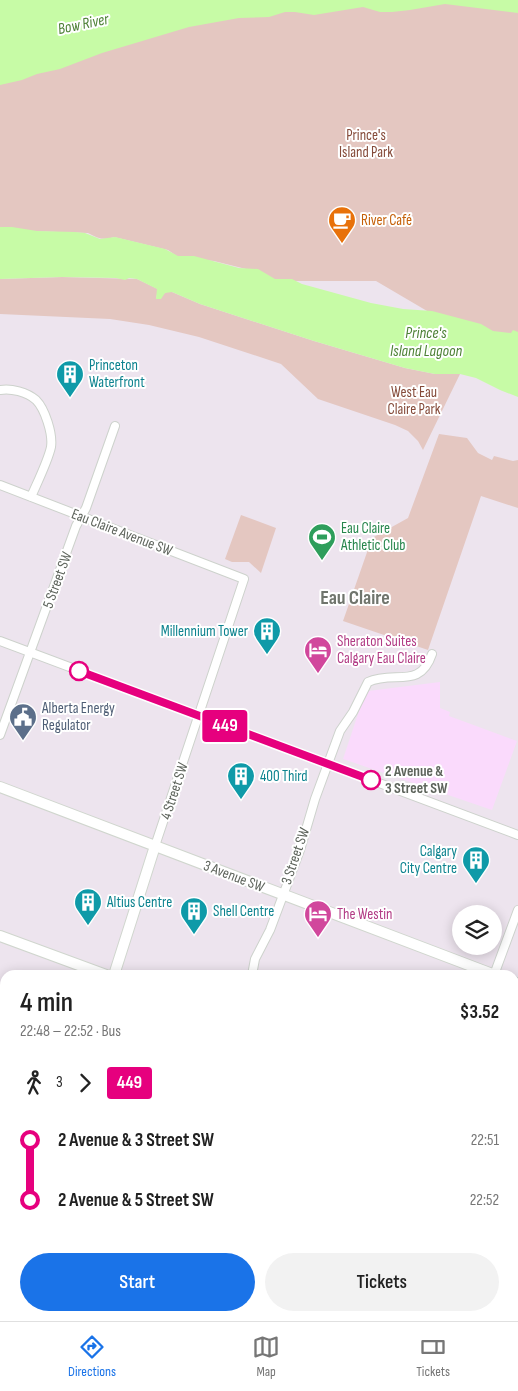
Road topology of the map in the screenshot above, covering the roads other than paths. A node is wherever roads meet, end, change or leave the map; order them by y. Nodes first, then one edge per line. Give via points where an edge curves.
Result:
1 (0, 390) edge
2 (115, 426) dead end
3 (0, 486) edge
4 (31, 497) junction
5 (81, 516) junction
6 (244, 579) joint
7 (0, 641) edge
8 (30, 653) junction
9 (432, 654) dead end
10 (198, 716) junction
11 (0, 735) edge
12 (328, 764) junction
13 (0, 787) edge
14 (518, 835) edge
15 (155, 846) junction
16 (282, 894) junction
17 (518, 910) edge
18 (0, 936) edge
19 (92, 970) edge
20 (116, 970) edge
21 (253, 970) edge
22 (481, 970) edge
23 (496, 970) edge

1 - 4 street via 8,389 36,400 51,432 50,447
2 - 5 street, 5 Street SW
3 - 4 street, Eau Claire Avenue SW
4 - 5 street, Eau Claire Avenue SW
5 - 6 street, Eau Claire Avenue SW
5 - 8 street, 5 Street SW
6 - 10 street, 4 Street SW
7 - 8 street
8 - 10 street
8 - 11 street, 5 Street SW
9 - 12 street, 3 Street SW via 427,668 416,675 368,682 342,726
10 - 12 street
10 - 15 street, 4 Street SW
12 - 14 street
12 - 16 street, 3 Street SW
13 - 15 street, 3 Avenue SW
15 - 16 street, 3 Avenue SW
15 - 20 street, 4 Street SW
16 - 21 street, 3 Street SW
16 - 22 street, 3 Avenue SW
17 - 23 street
18 - 19 street

